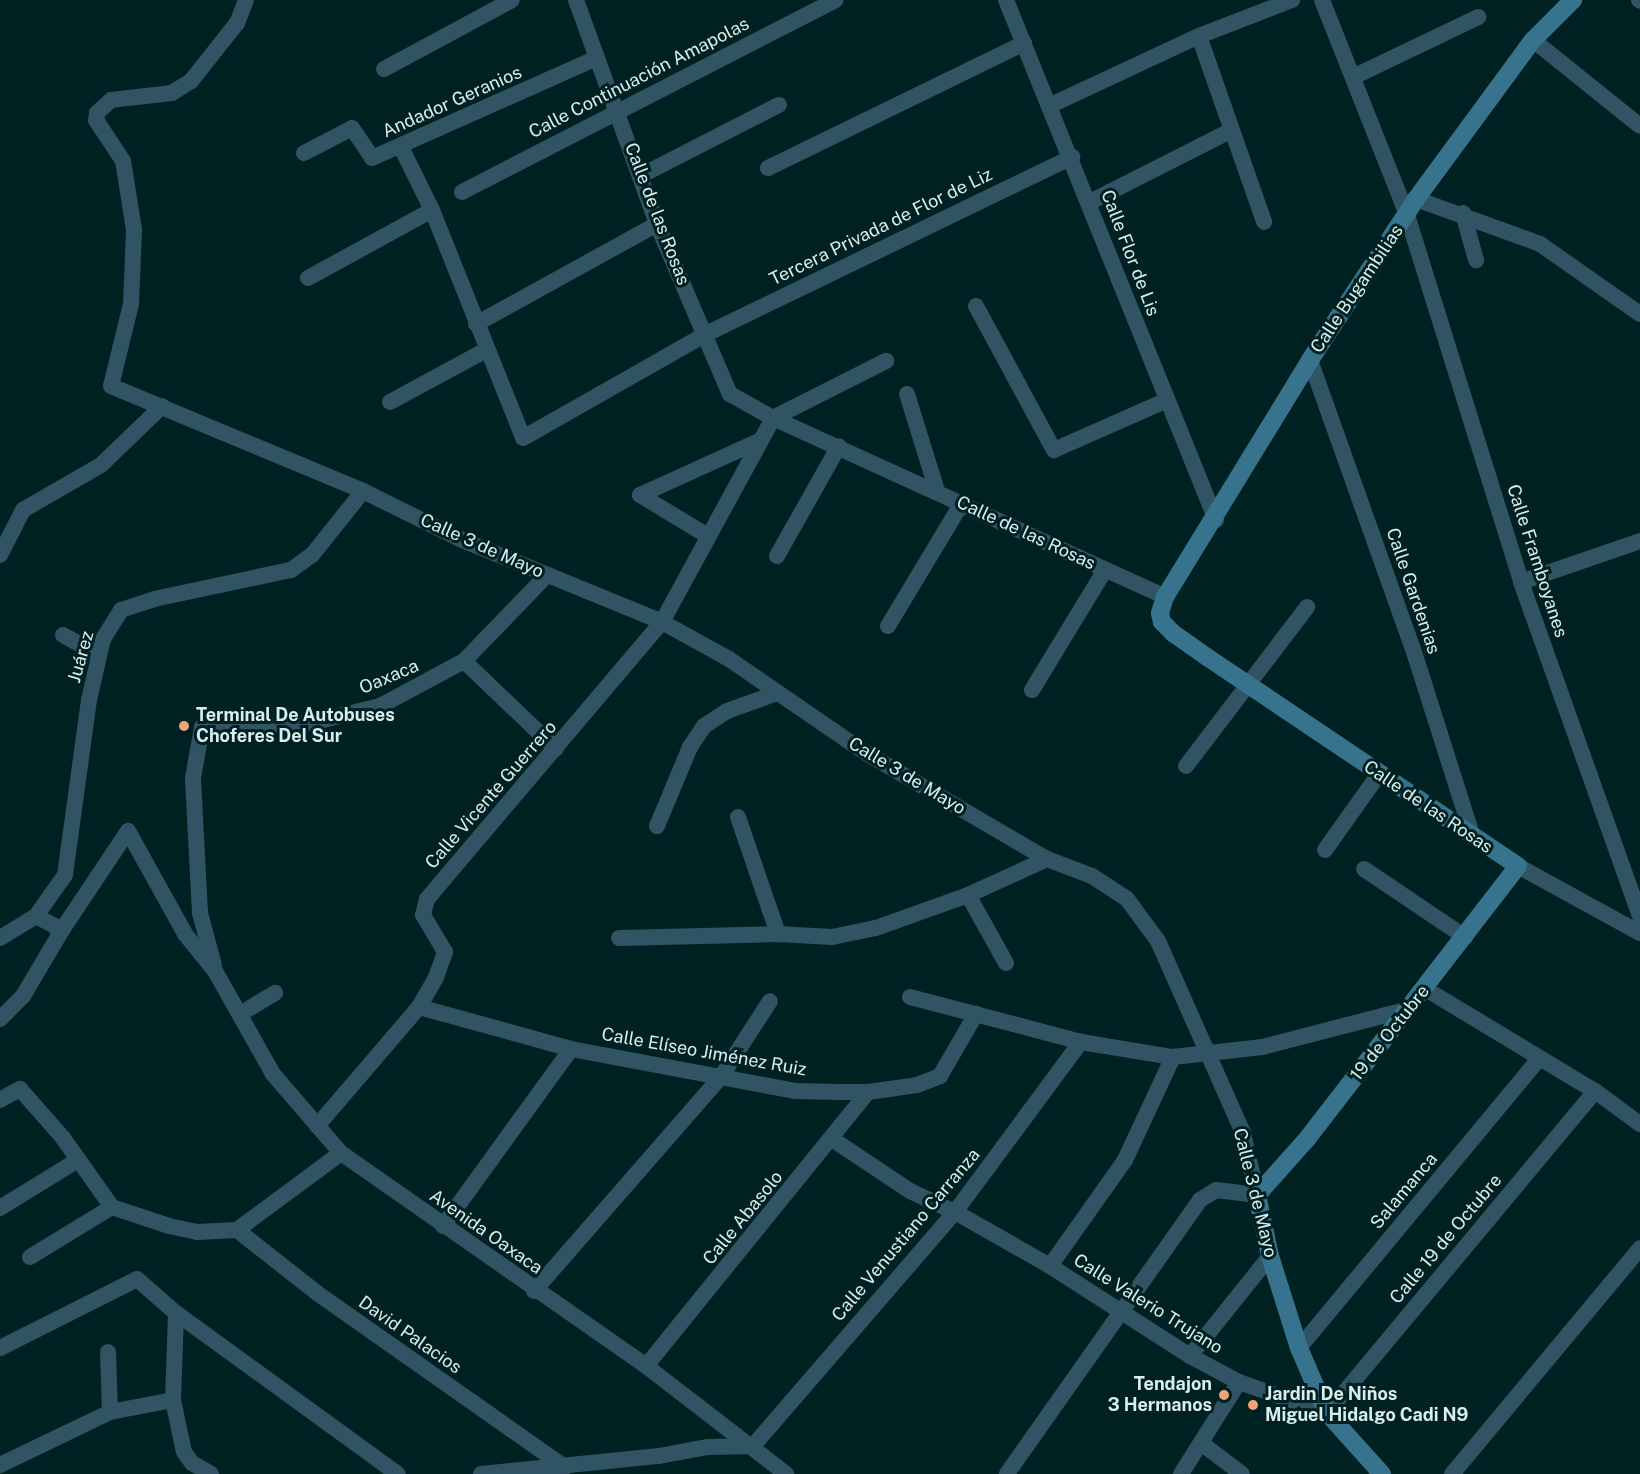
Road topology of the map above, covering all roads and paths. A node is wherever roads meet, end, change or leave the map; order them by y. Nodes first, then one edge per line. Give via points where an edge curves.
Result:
1 (246, 0) edge
2 (512, 0) edge
3 (576, 0) edge
4 (835, 0) edge
5 (1006, 0) edge
6 (1292, 0) edge
7 (1323, 0) edge
8 (1574, 0) edge
9 (1479, 16) dead end
10 (1199, 36) junction
11 (1533, 40) junction
12 (1024, 44) junction
13 (597, 58) junction
14 (384, 69) dead end
15 (1353, 77) junction
16 (779, 105) dead end
17 (1051, 105) junction
18 (618, 109) junction
19 (1640, 126) edge
20 (1232, 130) junction
21 (400, 147) junction
22 (304, 153) dead end
23 (1072, 157) junction
24 (768, 168) dead end
25 (640, 176) junction
26 (462, 192) dead end
27 (1090, 202) junction
28 (1412, 207) junction
29 (432, 210) junction
30 (1463, 213) junction
31 (1264, 222) dead end
32 (657, 225) junction
33 (1476, 260) dead end
34 (308, 278) dead end
35 (976, 306) dead end
36 (1638, 309) edge
37 (476, 324) junction
38 (706, 334) junction
39 (486, 350) junction
40 (1310, 360) junction
41 (886, 361) dead end
42 (907, 394) dead end
43 (1165, 401) junction
44 (390, 402) dead end
45 (162, 406) junction
46 (773, 418) junction
47 (761, 440) junction
48 (839, 446) junction
49 (363, 491) junction
50 (937, 491) junction
51 (962, 503) junction
52 (1216, 520) junction
53 (708, 536) junction
54 (1640, 541) edge
55 (0, 555) edge
56 (777, 556) dead end
57 (1105, 570) junction
58 (547, 575) junction
59 (1521, 582) junction
60 (1165, 597) junction
61 (1306, 607) dead end
62 (662, 622) junction
63 (888, 626) dead end
64 (63, 635) dead end
65 (99, 655) junction
66 (464, 661) junction
67 (1249, 684) junction
68 (1032, 690) dead end
69 (777, 693) junction
70 (556, 749) junction
71 (1186, 766) dead end
72 (1379, 774) junction
73 (738, 817) dead end
74 (657, 826) dead end
75 (1473, 838) junction
76 (1325, 850) dead end
77 (1047, 859) junction
78 (1518, 866) junction
79 (1364, 868) dead end
80 (968, 895) junction
81 (36, 916) junction
82 (1640, 917) edge
83 (62, 930) junction
84 (1640, 933) edge
85 (778, 934) junction
86 (1465, 937) junction
87 (0, 938) edge
88 (619, 938) dead end
89 (1006, 963) dead end
90 (215, 971) junction
91 (1424, 988) junction
92 (275, 993) dead end
93 (910, 997) dead end
94 (770, 1001) dead end
95 (419, 1007) junction
96 (1409, 1009) junction
97 (240, 1014) junction
98 (976, 1014) junction
99 (0, 1019) edge
100 (1081, 1042) junction
101 (571, 1049) junction
102 (1209, 1054) junction
103 (1173, 1057) junction
104 (1539, 1059) junction
105 (721, 1077) junction
106 (1595, 1090) junction
107 (868, 1092) junction
108 (0, 1100) edge
109 (1640, 1124) edge
110 (316, 1126) junction
111 (832, 1139) junction
112 (341, 1153) junction
113 (78, 1160) junction
114 (1257, 1195) junction
115 (112, 1207) junction
116 (0, 1208) edge
117 (955, 1212) junction
118 (443, 1226) junction
119 (237, 1230) junction
120 (1640, 1248) edge
121 (1270, 1256) junction
122 (30, 1257) dead end
123 (1050, 1266) junction
124 (534, 1291) junction
125 (1123, 1313) junction
126 (176, 1314) junction
127 (0, 1348) edge
128 (1299, 1348) junction
129 (108, 1353) dead end
130 (1190, 1356) junction
131 (646, 1366) junction
132 (1239, 1382) junction
133 (173, 1400) junction
134 (110, 1413) junction
135 (1327, 1413) junction
136 (1201, 1443) junction
137 (753, 1446) junction
138 (0, 1465) edge
139 (565, 1467) junction
140 (211, 1474) edge
141 (398, 1474) edge
142 (481, 1474) edge
143 (786, 1474) edge
144 (1007, 1474) edge
145 (1181, 1474) edge
146 (1242, 1474) edge
147 (1382, 1474) edge
148 (1452, 1474) edge

1 - 45 street, Calle 3 de Mayo via 237,22 191,81 172,93 111,100 97,113 96,120 123,161 134,230 131,304 111,386
2 - 14 street
3 - 13 street, Calle de las Rosas
4 - 18 street, Calle Continuación Amapolas
5 - 12 street, Calle Flor de Lis
6 - 10 street
7 - 15 street, Calle Framboyanes
8 - 11 street, Calle Bugambilias
9 - 15 street
10 - 17 street
10 - 20 street
11 - 19 street
11 - 28 street, Calle Bugambilias
12 - 17 street, Calle Flor de Lis
12 - 24 street
13 - 18 street, Calle de las Rosas
13 - 21 street, Andador Geranios
15 - 28 street, Calle Framboyanes
16 - 25 street
17 - 23 street, Calle Flor de Lis
18 - 25 street, Calle de las Rosas
18 - 26 street, Calle Continuación Amapolas
20 - 27 street
20 - 31 street
21 - 22 street, Andador Geranios via 372,158 352,128
21 - 29 street
23 - 27 street, Calle Flor de Lis
23 - 38 street, Tercera Privada de Flor de Liz
25 - 32 street, Calle de las Rosas
27 - 43 street, Calle Flor de Lis
28 - 30 street
28 - 40 street, Calle Bugambilias
28 - 59 street, Calle Framboyanes
29 - 34 street
29 - 37 street
30 - 33 street
30 - 36 street via 1539,244
32 - 37 street
32 - 38 street, Calle de las Rosas
35 - 43 street via 1054,450
37 - 39 street
38 - 39 street, Tercera Privada de Flor de Liz via 523,438
38 - 46 street, Calle de las Rosas via 730,394
39 - 44 street
40 - 52 street, Calle Bugambilias
40 - 75 street, Calle Gardenias via 1415,655
41 - 46 street
42 - 50 street
43 - 52 street, Calle Flor de Lis
45 - 49 street, Calle 3 de Mayo
45 - 55 street via 101,465 23,510
46 - 47 street, Calle Vicente Guerrero
46 - 48 street, Calle de las Rosas
47 - 53 street, Calle Vicente Guerrero
47 - 53 street via 639,495
48 - 50 street, Calle de las Rosas
48 - 56 street
49 - 58 street, Calle 3 de Mayo via 460,539
49 - 65 street, Juárez via 312,555 291,570 154,599 121,610 102,639
50 - 51 street, Calle de las Rosas
51 - 57 street, Calle de las Rosas
51 - 63 street
52 - 60 street, Calle Bugambilias
53 - 62 street, Calle Vicente Guerrero
54 - 59 street
57 - 60 street, Calle de las Rosas
57 - 68 street
58 - 62 street, Calle 3 de Mayo
58 - 66 street, Oaxaca
59 - 82 street, Calle Framboyanes
60 - 67 street, Calle de las Rosas via 1160,613 1162,622
61 - 67 street
62 - 69 street, Calle 3 de Mayo
62 - 70 street, Calle Vicente Guerrero
64 - 65 street
65 - 81 street, Juárez via 89,700 65,875
66 - 70 street
66 - 90 street, Oaxaca via 380,706 311,723 202,727 193,778 200,913
67 - 71 street
67 - 72 street, Calle de las Rosas
69 - 74 street via 727,711 704,726 690,747
69 - 77 street, Calle 3 de Mayo via 866,753
70 - 95 street, Calle Vicente Guerrero via 427,899 423,915 445,952
72 - 75 street, Calle de las Rosas
72 - 76 street
73 - 85 street
75 - 78 street, Calle de las Rosas
77 - 80 street
77 - 102 street, Calle 3 de Mayo via 1092,876 1127,899 1158,941
78 - 84 street, Calle de las Rosas
78 - 86 street, 19 de Octubre
79 - 86 street
80 - 85 street via 865,930 832,937
80 - 89 street
81 - 83 street
81 - 87 street
83 - 90 street via 128,831 184,934
83 - 99 street via 23,996
85 - 88 street
86 - 91 street, 19 de Octubre
90 - 97 street, Avenida Oaxaca
91 - 96 street, 19 de Octubre
91 - 104 street
92 - 97 street
93 - 98 street
94 - 105 street
95 - 101 street, Calle Elíseo Jiménez Ruiz
95 - 110 street
96 - 102 street via 1262,1047
96 - 114 street, 19 de Octubre
97 - 110 street, Avenida Oaxaca via 273,1074
98 - 100 street
98 - 107 street, Calle Elíseo Jiménez Ruiz via 940,1076 917,1085
100 - 103 street
100 - 117 street, Calle Venustiano Carranza
101 - 105 street, Calle Elíseo Jiménez Ruiz
101 - 118 street
102 - 103 street
102 - 114 street, Calle 3 de Mayo via 1243,1134
103 - 123 street via 1125,1160
104 - 106 street
104 - 128 street, Salamanca
105 - 107 street, Calle Elíseo Jiménez Ruiz via 796,1091
105 - 124 street
106 - 109 street
106 - 135 street, Calle 19 de Octubre
107 - 111 street, Calle Abasolo
108 - 113 street via 20,1089
110 - 112 street, Avenida Oaxaca
111 - 117 street, Calle Valerio Trujano via 910,1191
111 - 131 street, Calle Abasolo
112 - 118 street, Avenida Oaxaca
112 - 119 street
113 - 115 street
113 - 116 street
114 - 121 street, Calle 3 de Mayo
114 - 125 street via 1228,1190 1208,1192
115 - 119 street via 178,1228
115 - 122 street
117 - 123 street, Calle Valerio Trujano
117 - 137 street, Calle Venustiano Carranza
118 - 124 street, Avenida Oaxaca
119 - 139 street, David Palacios via 317,1293
120 - 148 street
121 - 128 street, Calle 3 de Mayo
121 - 130 street
123 - 125 street, Calle Valerio Trujano
124 - 131 street, Avenida Oaxaca
125 - 130 street, Calle Valerio Trujano
125 - 144 street
126 - 127 street via 137,1279
126 - 133 street
126 - 141 street
128 - 135 street, Calle 3 de Mayo
129 - 134 street
130 - 132 street, Calle Valerio Trujano
131 - 137 street, Avenida Oaxaca
132 - 135 street, Calle Valerio Trujano
132 - 136 street
133 - 134 street
133 - 140 street via 184,1452 192,1463
134 - 138 street
135 - 147 street, Calle 3 de Mayo
136 - 145 street
136 - 146 street
137 - 139 street via 708,1446
137 - 143 street, Avenida Oaxaca
139 - 142 street

